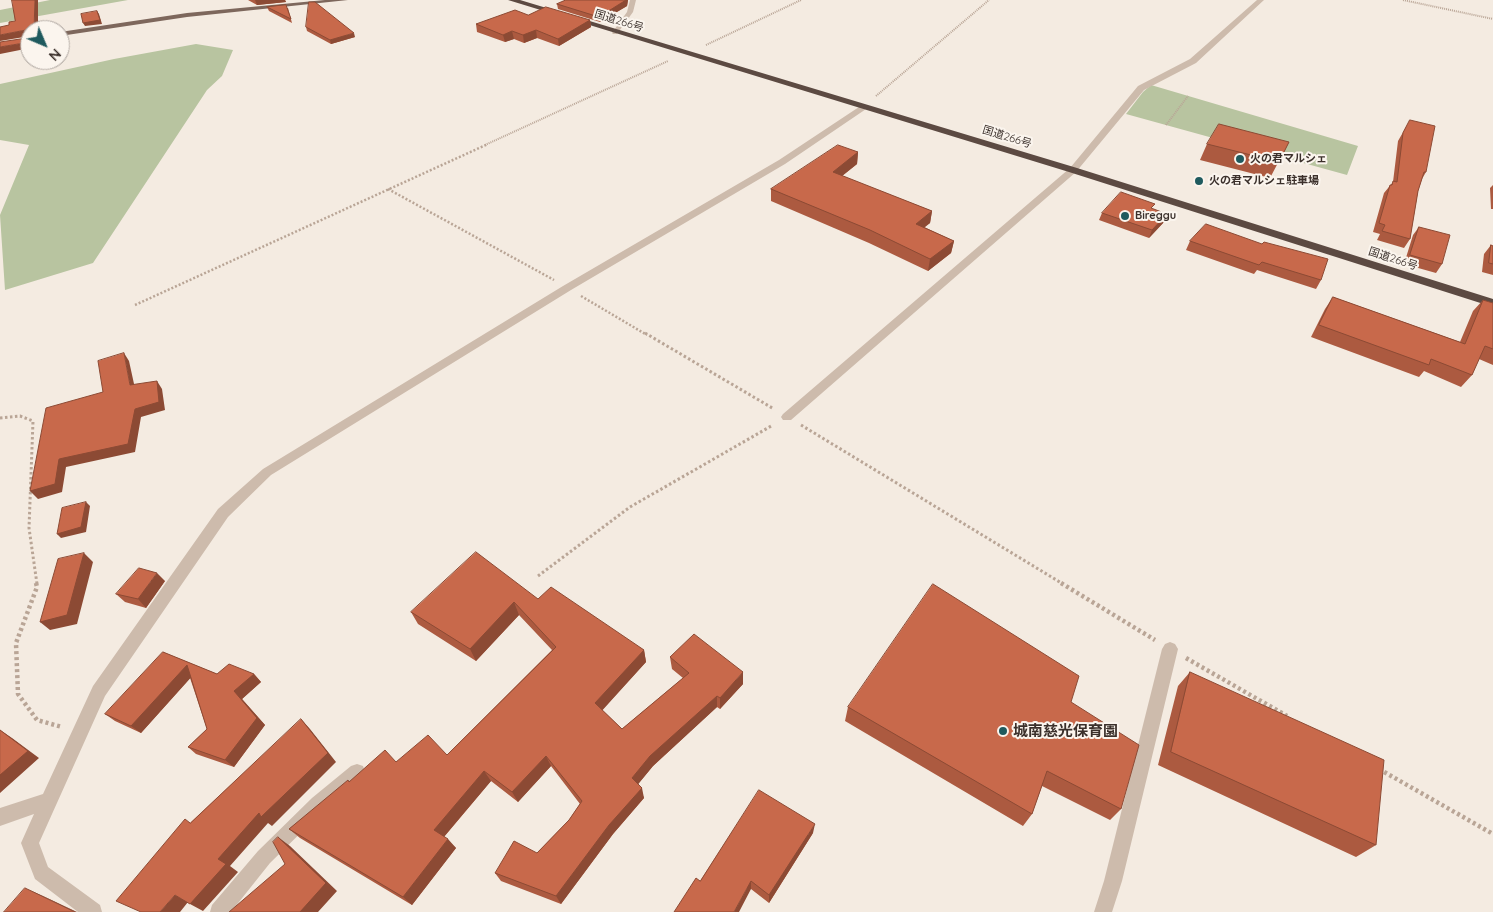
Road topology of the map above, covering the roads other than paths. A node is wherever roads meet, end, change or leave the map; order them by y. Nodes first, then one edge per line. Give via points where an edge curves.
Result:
1 (345, 0) edge
2 (512, 0) edge
3 (633, 0) edge
4 (1261, 0) edge
5 (70, 33) edge
6 (615, 33) junction
7 (865, 107) junction
8 (1073, 170) junction
9 (1493, 303) edge
10 (787, 417) road end
11 (1170, 649) road end
12 (357, 772) edge
13 (48, 801) junction
14 (0, 817) edge
15 (93, 912) edge
16 (219, 912) edge
17 (1103, 912) edge

1 - 5 main road via 196,14
2 - 6 highway, 国道266号
3 - 6 street via 630,12
4 - 8 street via 1193,61 1141,88
6 - 7 highway, 国道266号
7 - 8 highway, 国道266号
7 - 13 street via 782,162 567,288 267,472 218,521 99,691
8 - 9 highway, 国道266号
8 - 10 street
11 - 17 street via 1114,882
12 - 16 street via 318,804 264,857
13 - 14 street
13 - 15 street via 30,843 41,873

